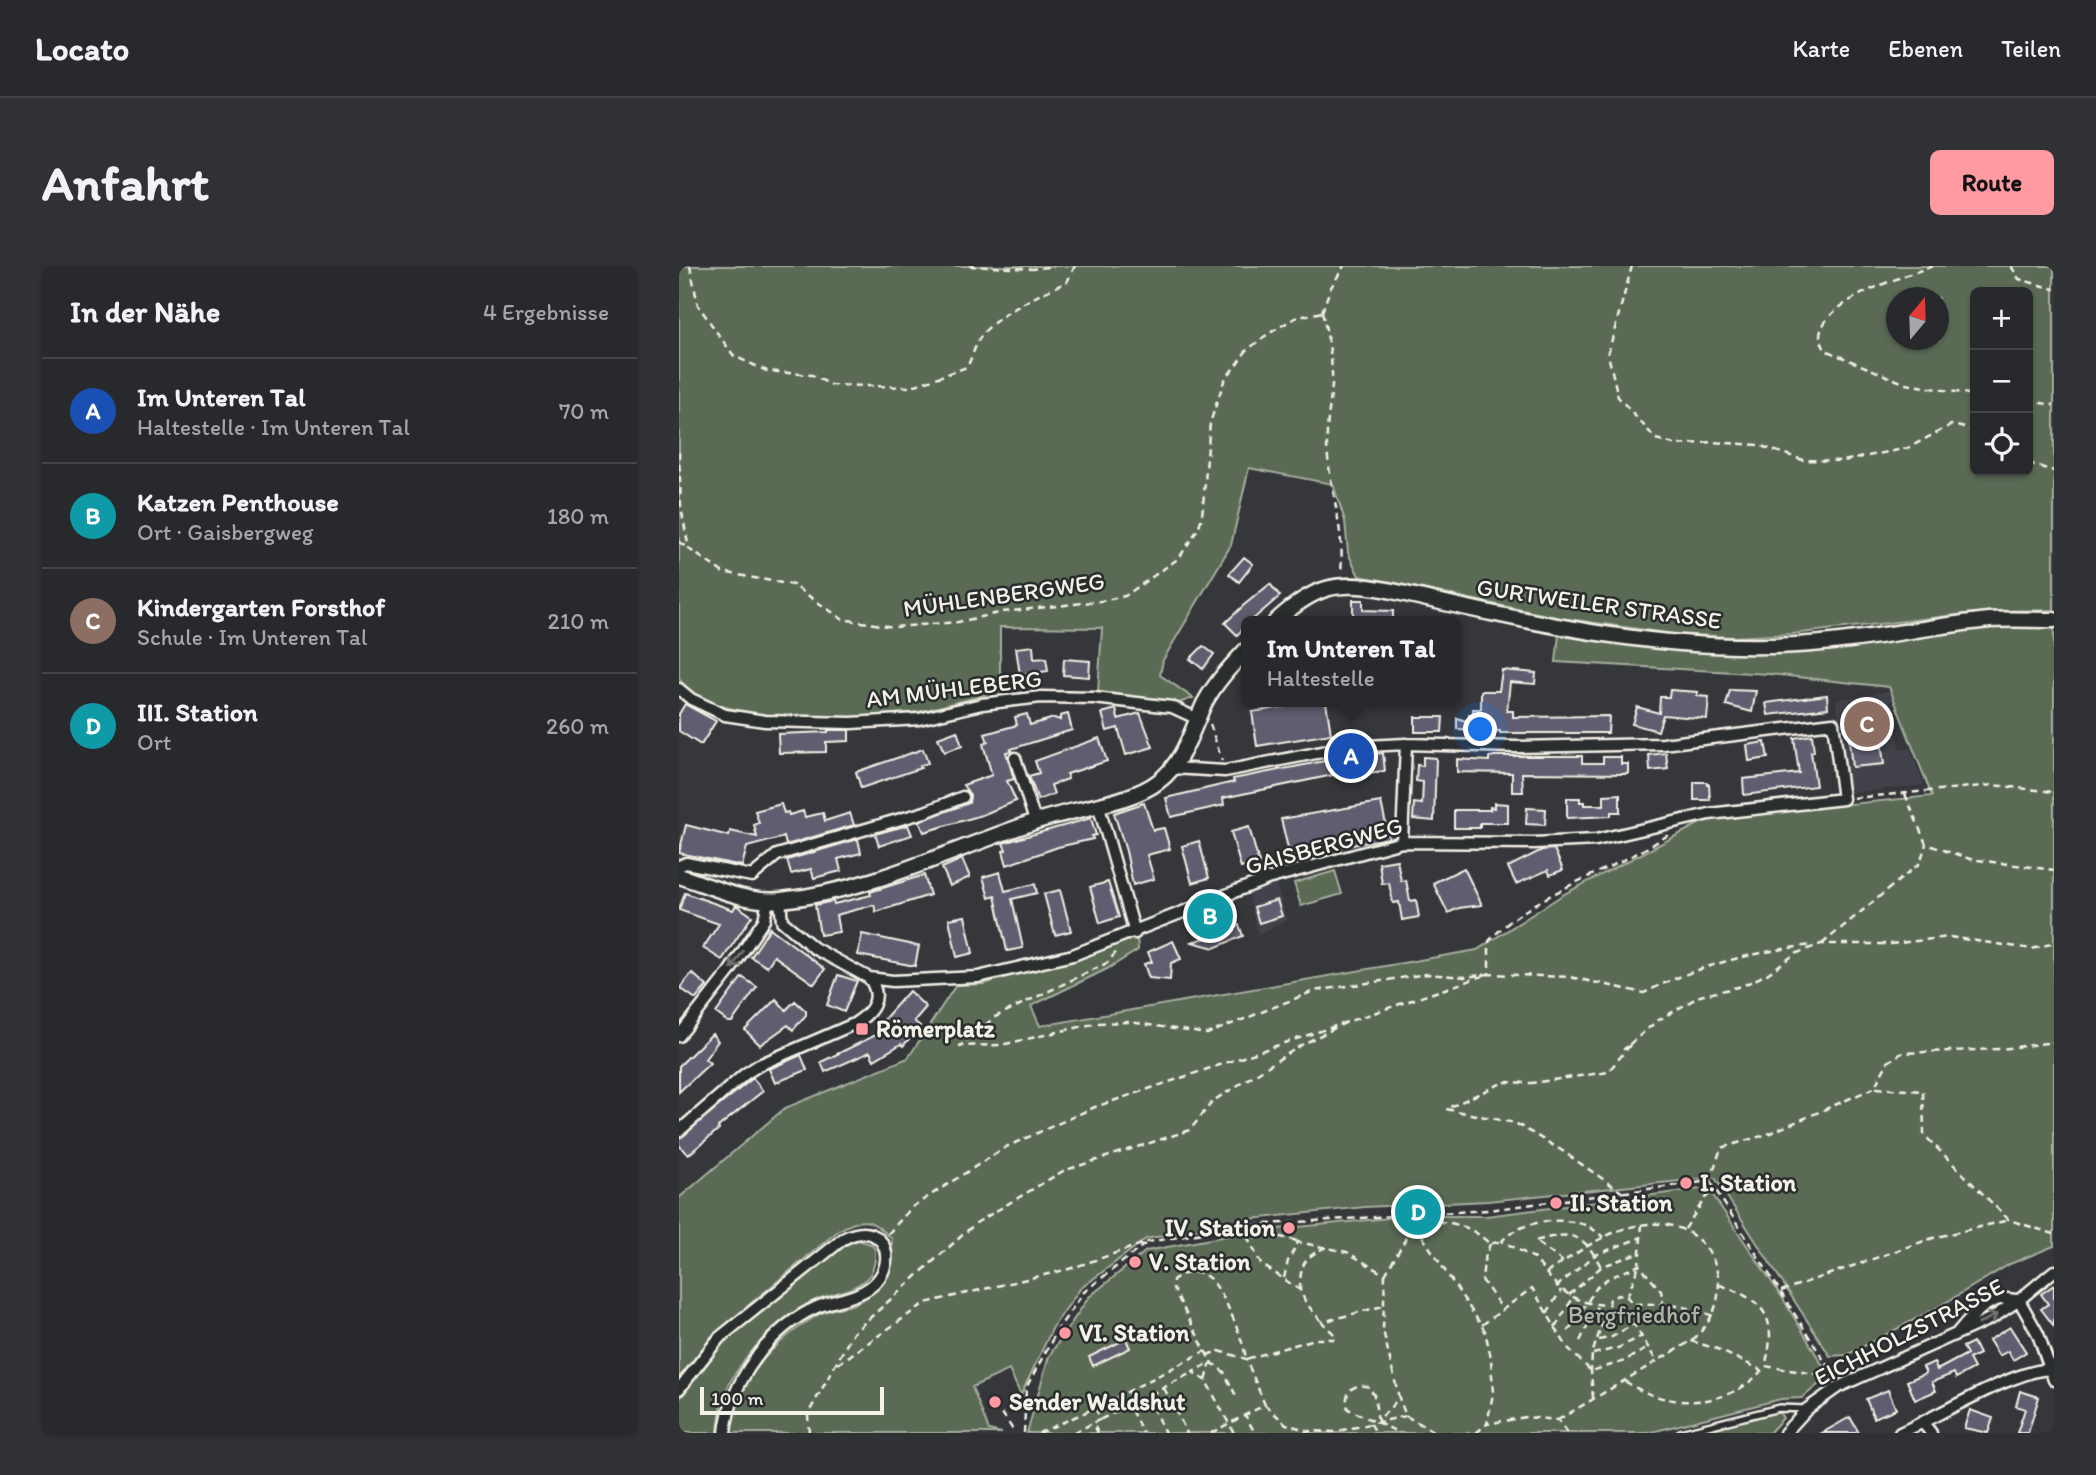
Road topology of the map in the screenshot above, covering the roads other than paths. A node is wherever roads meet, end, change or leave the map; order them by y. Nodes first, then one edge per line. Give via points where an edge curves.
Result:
1 (1283, 616) edge
2 (2054, 620) edge
3 (1241, 655) edge
4 (679, 689) edge
5 (1198, 719) junction
6 (1406, 744) junction
7 (1015, 758) dead end
8 (1172, 768) junction
9 (963, 797) dead end
10 (1098, 804) junction
11 (1035, 821) junction
12 (1402, 842) junction
13 (679, 866) edge
14 (679, 876) edge
15 (774, 901) junction
16 (1135, 933) junction
17 (869, 978) junction
18 (679, 1037) edge
19 (679, 1131) edge
20 (2054, 1271) edge
21 (2019, 1300) junction
22 (2052, 1369) edge
23 (2054, 1380) edge
24 (679, 1389) edge
25 (1807, 1409) junction
26 (1923, 1423) junction
27 (725, 1433) edge
28 (1680, 1433) edge
29 (1786, 1433) edge
30 (1899, 1433) edge
31 (1931, 1433) edge

1 - 2 main road, GURTWEILER STRASSE via 1315,592 1340,585 1366,585 1527,621 1738,646 1797,645 1992,620
3 - 5 main road via 1224,674
4 - 5 street, AM MÜHLEBERG via 725,715 765,721 919,719 1041,696 1172,707
5 - 8 main road
6 - 8 street via 1346,747 1225,771
6 - 12 street
6 - 12 street, GAISBERGWEG via 1663,744 1833,723 1843,799 1709,814 1596,841
7 - 11 street
8 - 10 main road via 1144,791
9 - 13 street via 777,855 752,876 686,863
10 - 11 main road
10 - 16 street
11 - 15 main road via 888,876 838,891
12 - 16 street, GAISBERGWEG via 1267,879
14 - 15 main road via 736,895
15 - 17 street, GAISBERGWEG via 782,921 814,948
15 -> 18 street via 729,972
16 - 17 street, GAISBERGWEG via 1073,955 978,976
17 - 19 street via 876,1000 865,1016 759,1065
20 - 21 street, EICHHOLZSTRASSE
21 - 22 street
21 - 25 street, EICHHOLZSTRASSE via 2001,1299 1983,1308 1955,1336 1838,1387
22 - 23 street
22 - 26 street via 2039,1369 2003,1383
24 - 27 street via 719,1338 843,1239 866,1231 881,1242 886,1258 876,1282 792,1321 743,1373
25 - 28 lane via 1779,1408
25 - 29 street, EICHHOLZSTRASSE
26 - 30 street
26 - 31 street

